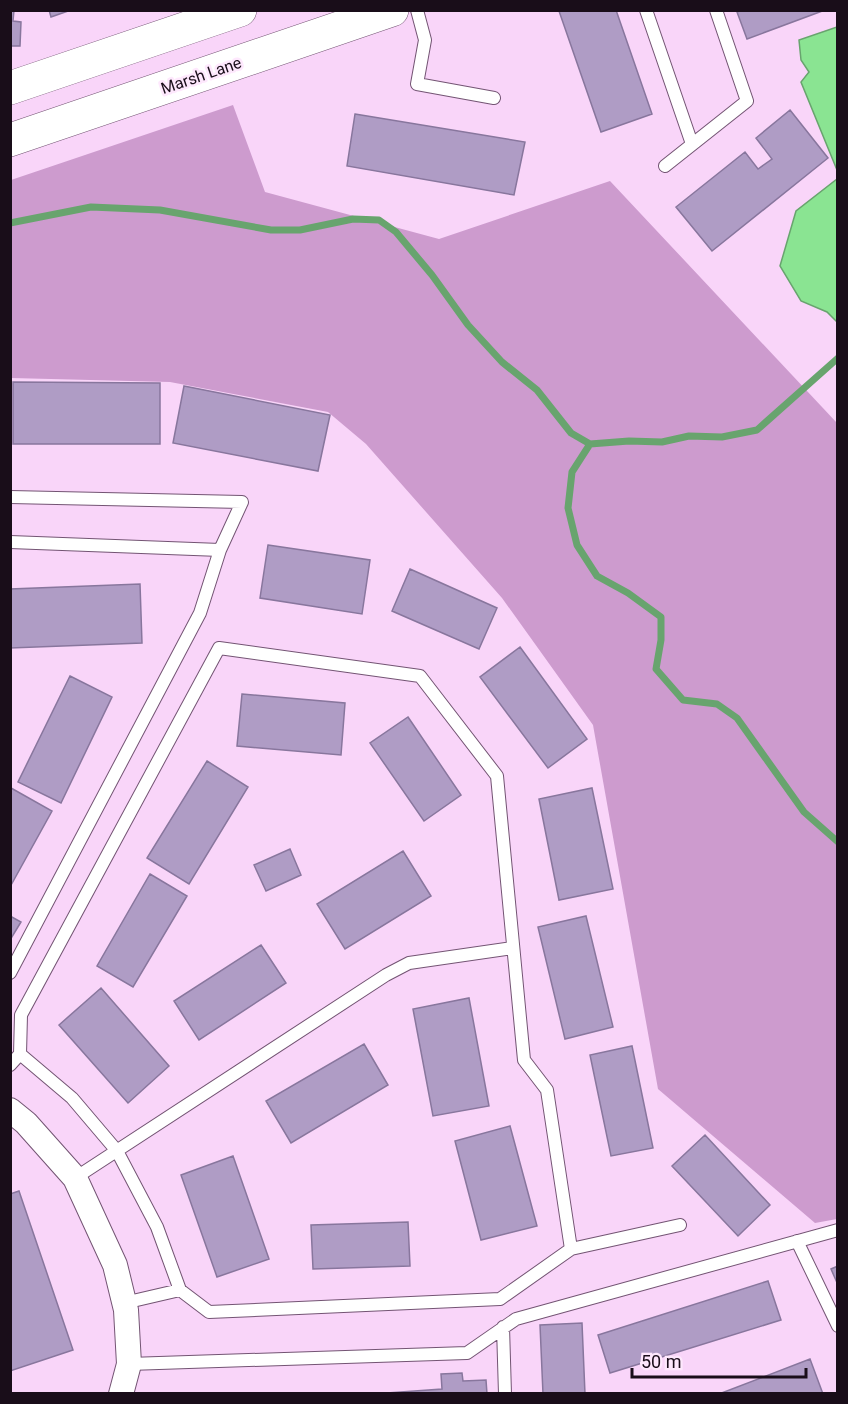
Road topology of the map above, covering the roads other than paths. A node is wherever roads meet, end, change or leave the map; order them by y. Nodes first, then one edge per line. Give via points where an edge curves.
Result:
1 (240, 10) edge
2 (392, 10) edge
3 (417, 10) edge
4 (646, 10) edge
5 (716, 10) edge
6 (10, 88) edge
7 (494, 98) dead end
8 (10, 140) edge
9 (692, 144) junction
10 (665, 166) dead end
11 (10, 497) edge
12 (10, 542) edge
13 (220, 550) junction
14 (513, 948) junction
15 (10, 973) edge
16 (20, 1054) junction
17 (10, 1065) edge
18 (10, 1110) edge
19 (117, 1151) junction
20 (75, 1178) junction
21 (680, 1225) dead end
22 (837, 1230) edge
23 (797, 1241) junction
24 (571, 1250) junction
25 (180, 1290) junction
26 (124, 1303) junction
27 (837, 1326) edge
28 (503, 1327) junction
29 (129, 1364) junction
30 (121, 1394) edge
31 (505, 1394) edge

1 - 6 main road
2 - 8 main road, Marsh Lane
3 - 7 lane via 426,40 417,84
4 - 9 lane
5 - 9 lane via 747,101
9 - 10 lane
11 - 13 lane via 242,502
12 - 13 lane
13 - 15 lane via 200,613
14 - 16 lane via 497,776 420,676 219,648 21,1015
14 - 19 lane via 409,963
14 - 24 lane via 524,1060 547,1090
16 - 17 lane
16 - 19 lane via 72,1098
18 - 20 street
19 - 20 lane
19 - 25 lane via 156,1227
20 - 26 street via 115,1265
21 - 24 lane
22 - 23 lane
23 - 27 lane
23 - 28 lane via 516,1318
24 - 25 lane via 500,1299 209,1312
25 - 26 lane
26 - 29 street
28 - 29 lane via 467,1353
28 - 31 lane
29 - 30 street

